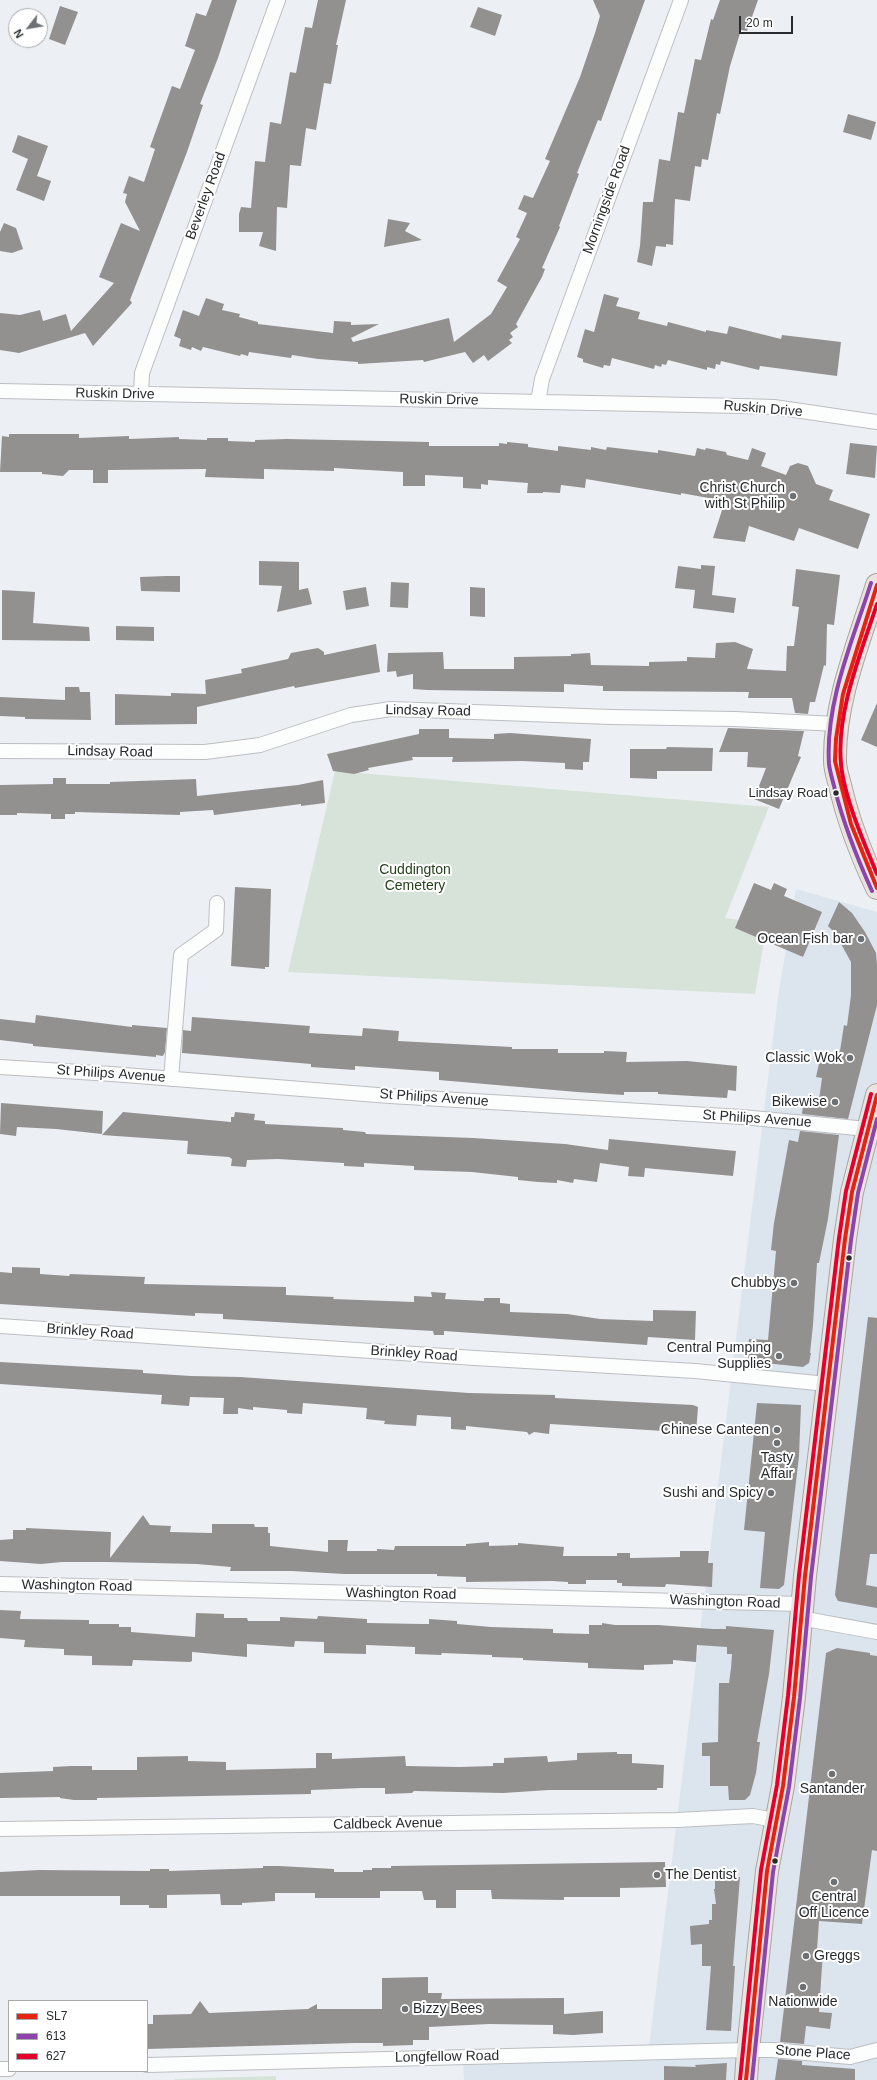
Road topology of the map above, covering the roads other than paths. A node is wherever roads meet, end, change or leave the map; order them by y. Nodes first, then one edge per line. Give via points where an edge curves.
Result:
1 (278, 0) edge
2 (681, 0) edge
3 (0, 391) edge
4 (141, 394) junction
5 (538, 402) junction
6 (877, 422) edge
7 (877, 585) edge
8 (837, 724) junction
9 (0, 751) edge
10 (877, 888) edge
11 (217, 903) dead end
12 (0, 1067) edge
13 (171, 1078) junction
14 (877, 1095) edge
15 (867, 1129) junction
16 (0, 1326) edge
17 (827, 1384) junction
18 (0, 1584) edge
19 (801, 1611) junction
20 (877, 1632) edge
21 (775, 1820) junction
22 (0, 1829) edge
23 (748, 2050) junction
24 (877, 2050) edge
25 (148, 2065) edge
26 (746, 2080) edge

1 - 4 street, Beverley Road via 142,373
2 - 5 street, Morningside Road via 542,379
3 - 4 street, Ruskin Drive
4 - 5 street, Ruskin Drive
5 - 6 street, Ruskin Drive via 768,407
7 - 8 main road via 849,670
8 - 9 street, Lindsay Road via 391,709 351,715 260,745 205,752
8 - 10 main road via 835,763 847,815
11 - 13 street via 216,930 181,955
12 - 13 street, St Philips Avenue
13 - 15 street, St Philips Avenue via 390,1096 742,1117
14 - 15 main road
15 - 17 main road via 852,1192
16 - 17 street, Brinkley Road via 695,1371
17 - 19 main road
18 - 19 street, Washington Road
19 - 20 street, Washington Road
19 - 21 main road via 783,1786
21 - 22 street, Caldbeck Avenue via 753,1816 677,1820
21 - 23 main road
23 - 24 street, Stone Place via 850,2057
23 - 25 street, Longfellow Road
23 - 26 main road

